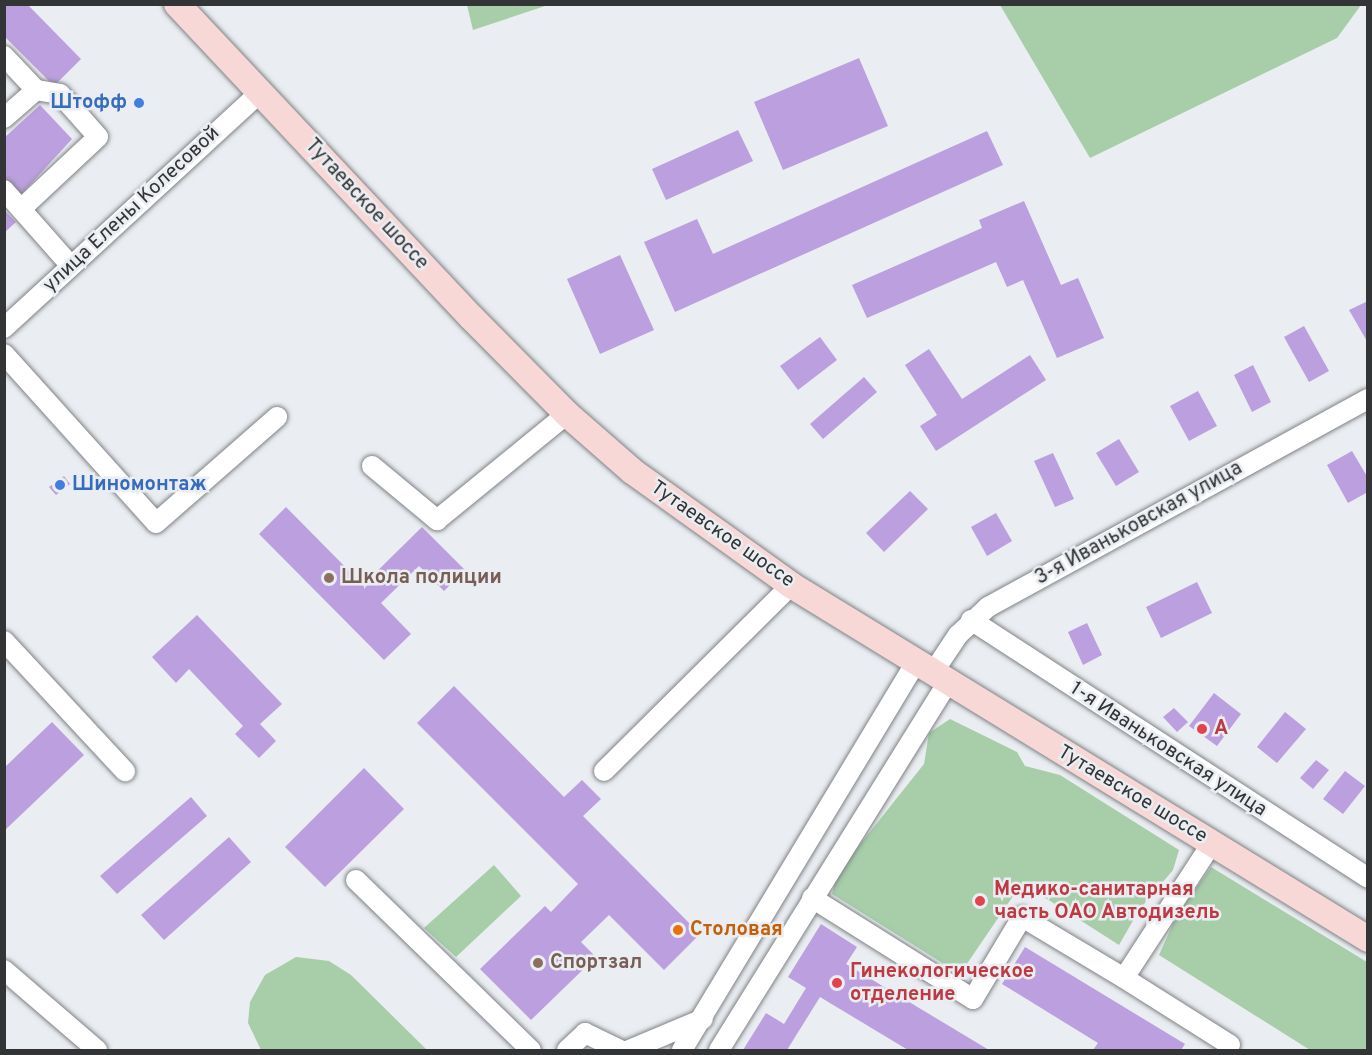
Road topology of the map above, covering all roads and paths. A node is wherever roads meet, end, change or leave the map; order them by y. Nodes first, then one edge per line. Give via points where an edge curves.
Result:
1 (177, 4) edge
2 (4, 56) edge
3 (36, 90) junction
4 (260, 93) junction
5 (4, 118) edge
6 (4, 190) edge
7 (21, 209) junction
8 (71, 266) junction
9 (4, 328) edge
10 (4, 354) edge
11 (1368, 399) edge
12 (567, 414) junction
13 (277, 417) dead end
14 (372, 466) dead end
15 (791, 585) junction
16 (971, 620) junction
17 (4, 642) edge
18 (931, 673) junction
19 (125, 771) dead end
20 (604, 771) dead end
21 (1212, 843) junction
22 (1368, 878) edge
23 (356, 880) dead end
24 (812, 898) junction
25 (1368, 939) edge
26 (4, 970) edge
27 (1124, 978) junction
28 (703, 1019) junction
29 (97, 1050) edge
30 (531, 1050) edge
31 (567, 1050) edge
32 (620, 1050) edge
33 (629, 1050) edge
34 (682, 1050) edge
35 (719, 1050) edge
36 (1227, 1050) edge

1 - 4 main road, Тутаевское шоссе
2 - 3 street
3 - 5 street
3 - 7 street via 60,94 98,136
4 - 8 street, улица Елены Колесовой
4 - 12 main road, Тутаевское шоссе
6 - 7 street
7 - 8 street
8 - 9 street, улица Елены Колесовой
10 - 13 street via 156,524
11 - 16 street, 3-я Иваньковская улица
12 - 14 street via 437,520
12 - 15 main road, Тутаевское шоссе via 632,471
15 - 18 main road, Тутаевское шоссе
15 - 20 street
16 - 18 street, 3-я Иваньковская улица
16 - 22 street, 1-я Иваньковская улица
17 - 19 street
18 - 21 main road, Тутаевское шоссе
18 - 24 street
18 - 28 street
21 - 25 main road, Тутаевское шоссе
21 - 27 street
23 - 30 street
24 - 27 street via 974,999 1022,917
24 - 35 street
26 - 29 street
27 - 36 street via 1230,1045
28 - 33 street
28 - 34 street
31 - 32 street via 585,1033

